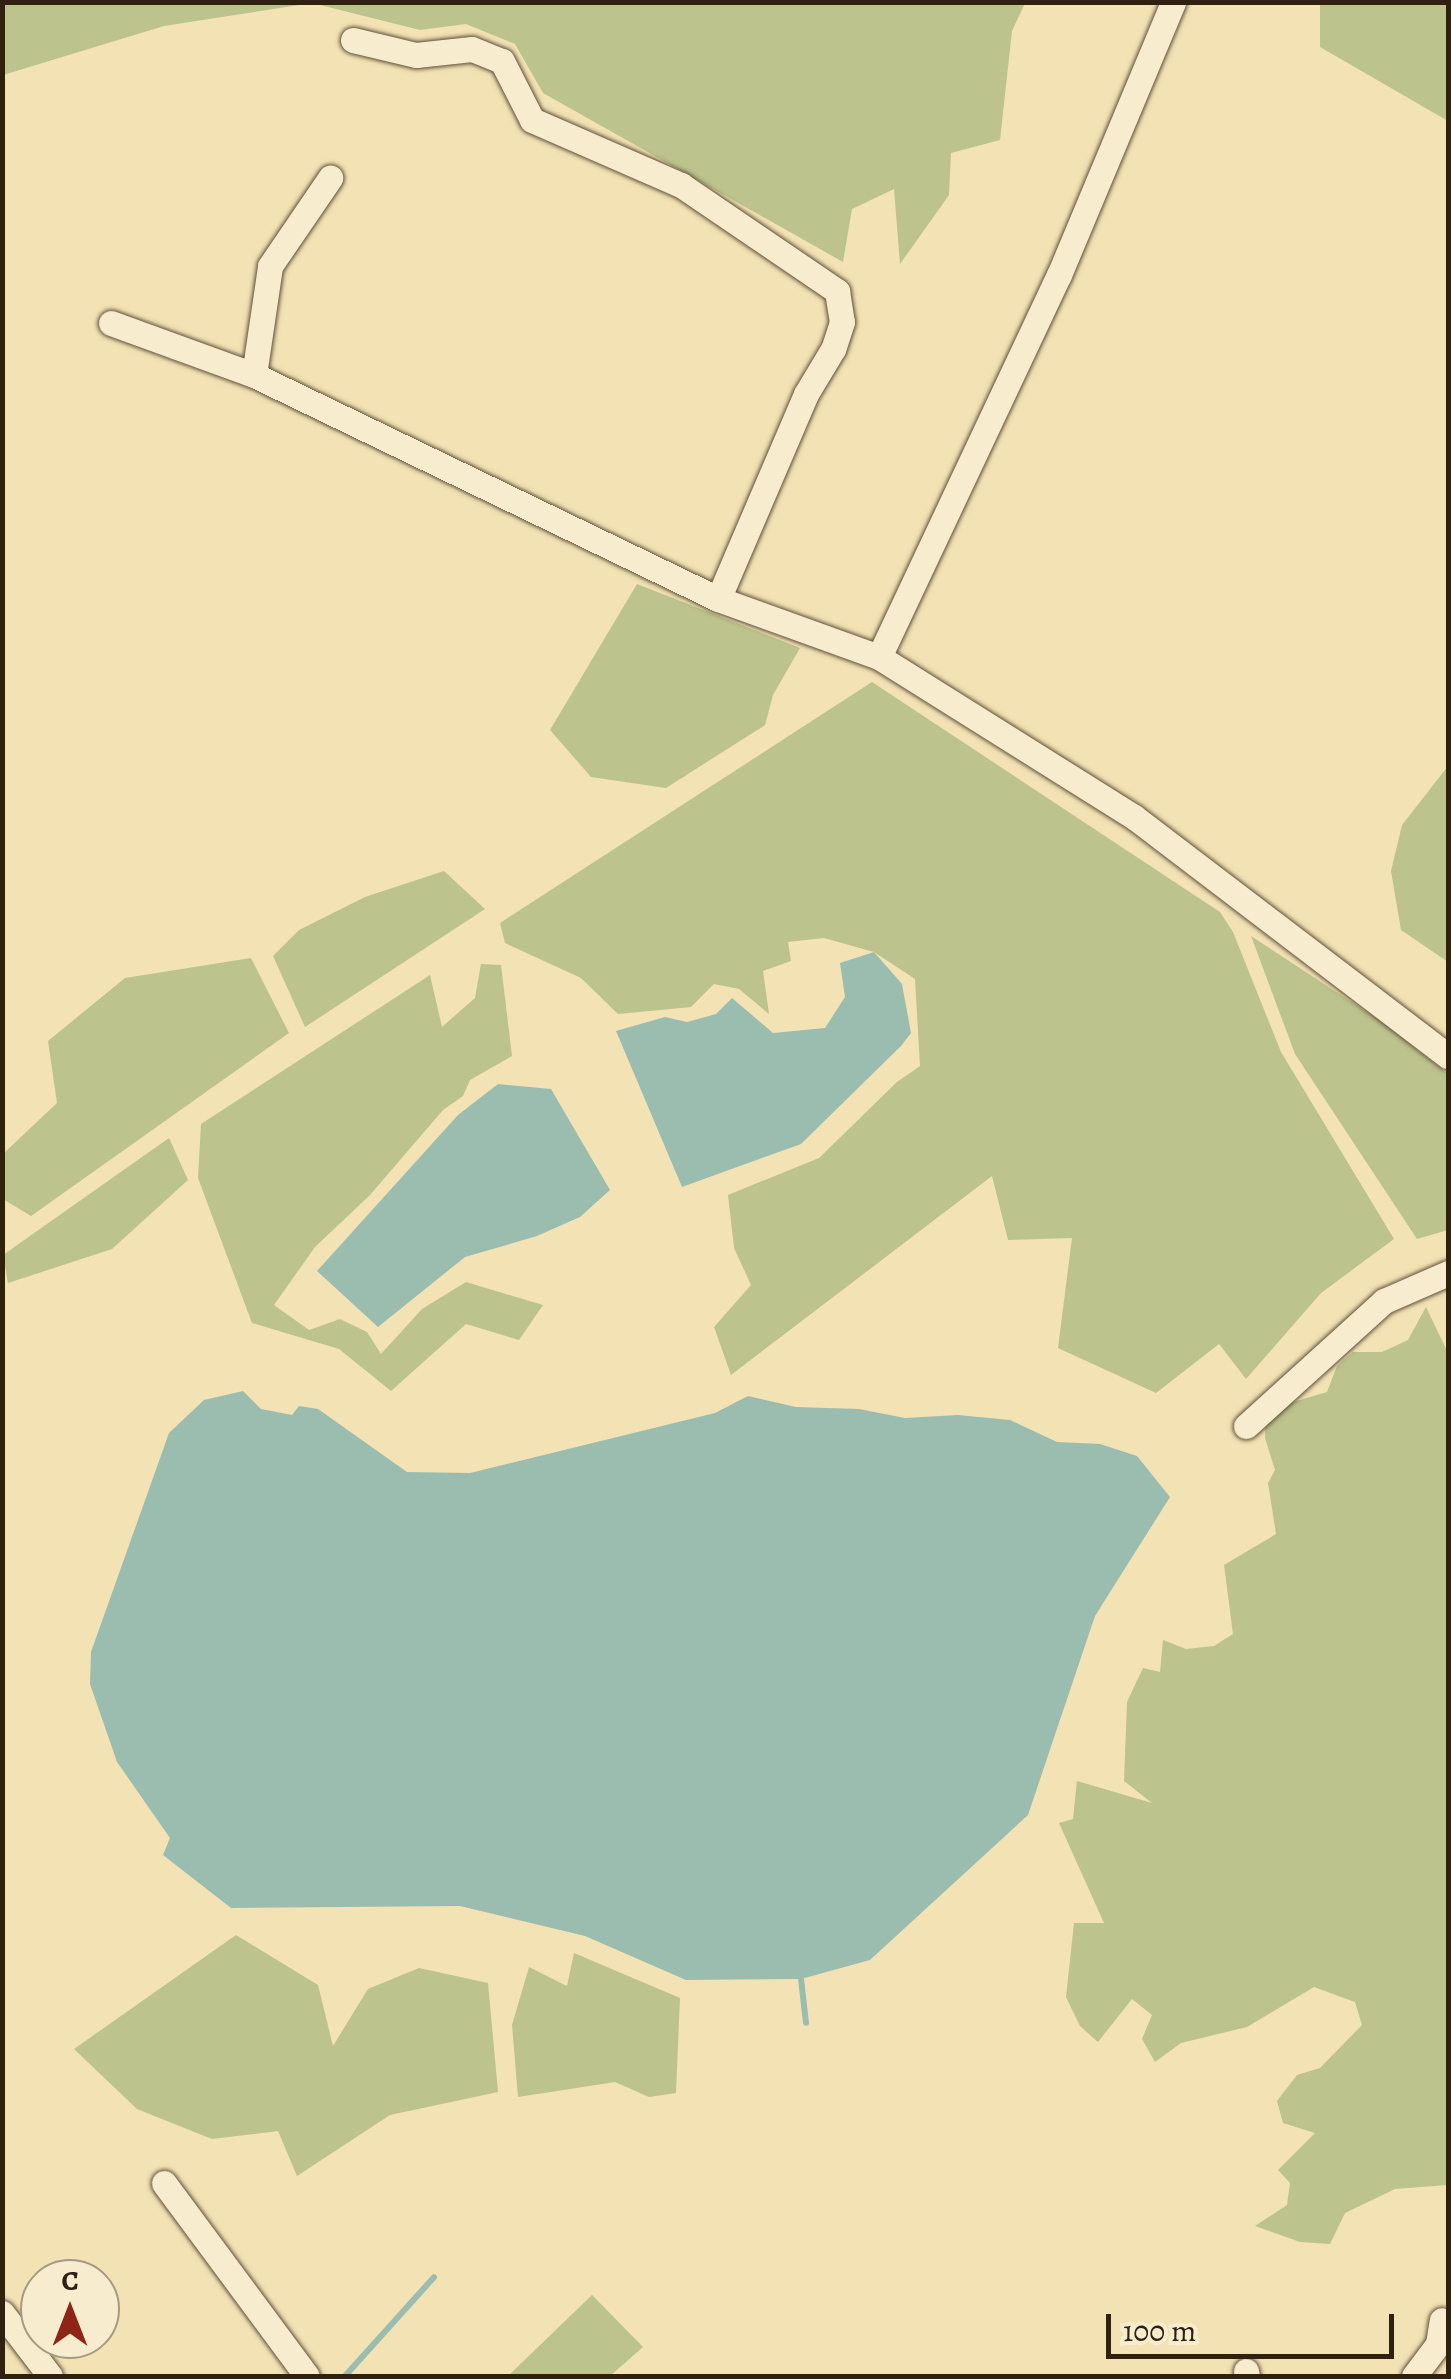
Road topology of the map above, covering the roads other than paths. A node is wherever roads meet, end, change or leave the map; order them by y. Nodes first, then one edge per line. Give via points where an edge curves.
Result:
1 (1169, 4) edge
2 (353, 40) dead end
3 (330, 178) dead end
4 (111, 323) dead end
5 (254, 374) junction
6 (718, 599) junction
7 (879, 658) junction
8 (1448, 1056) edge
9 (1448, 1273) edge
10 (1246, 1426) dead end
11 (164, 2183) dead end
12 (2, 2313) edge
13 (1442, 2320) dead end
14 (50, 2376) edge
15 (307, 2376) edge
16 (1414, 2376) edge

1 - 7 street via 1058,275
2 - 6 street via 416,55 472,49 502,61 532,120 681,185 837,292 842,322 833,349 806,394
3 - 5 street via 270,266
4 - 5 street
5 - 6 street
6 - 7 street
7 - 8 street via 1134,817
9 - 10 street via 1384,1301
11 - 15 street
12 - 14 street
13 - 16 street via 1438,2344

